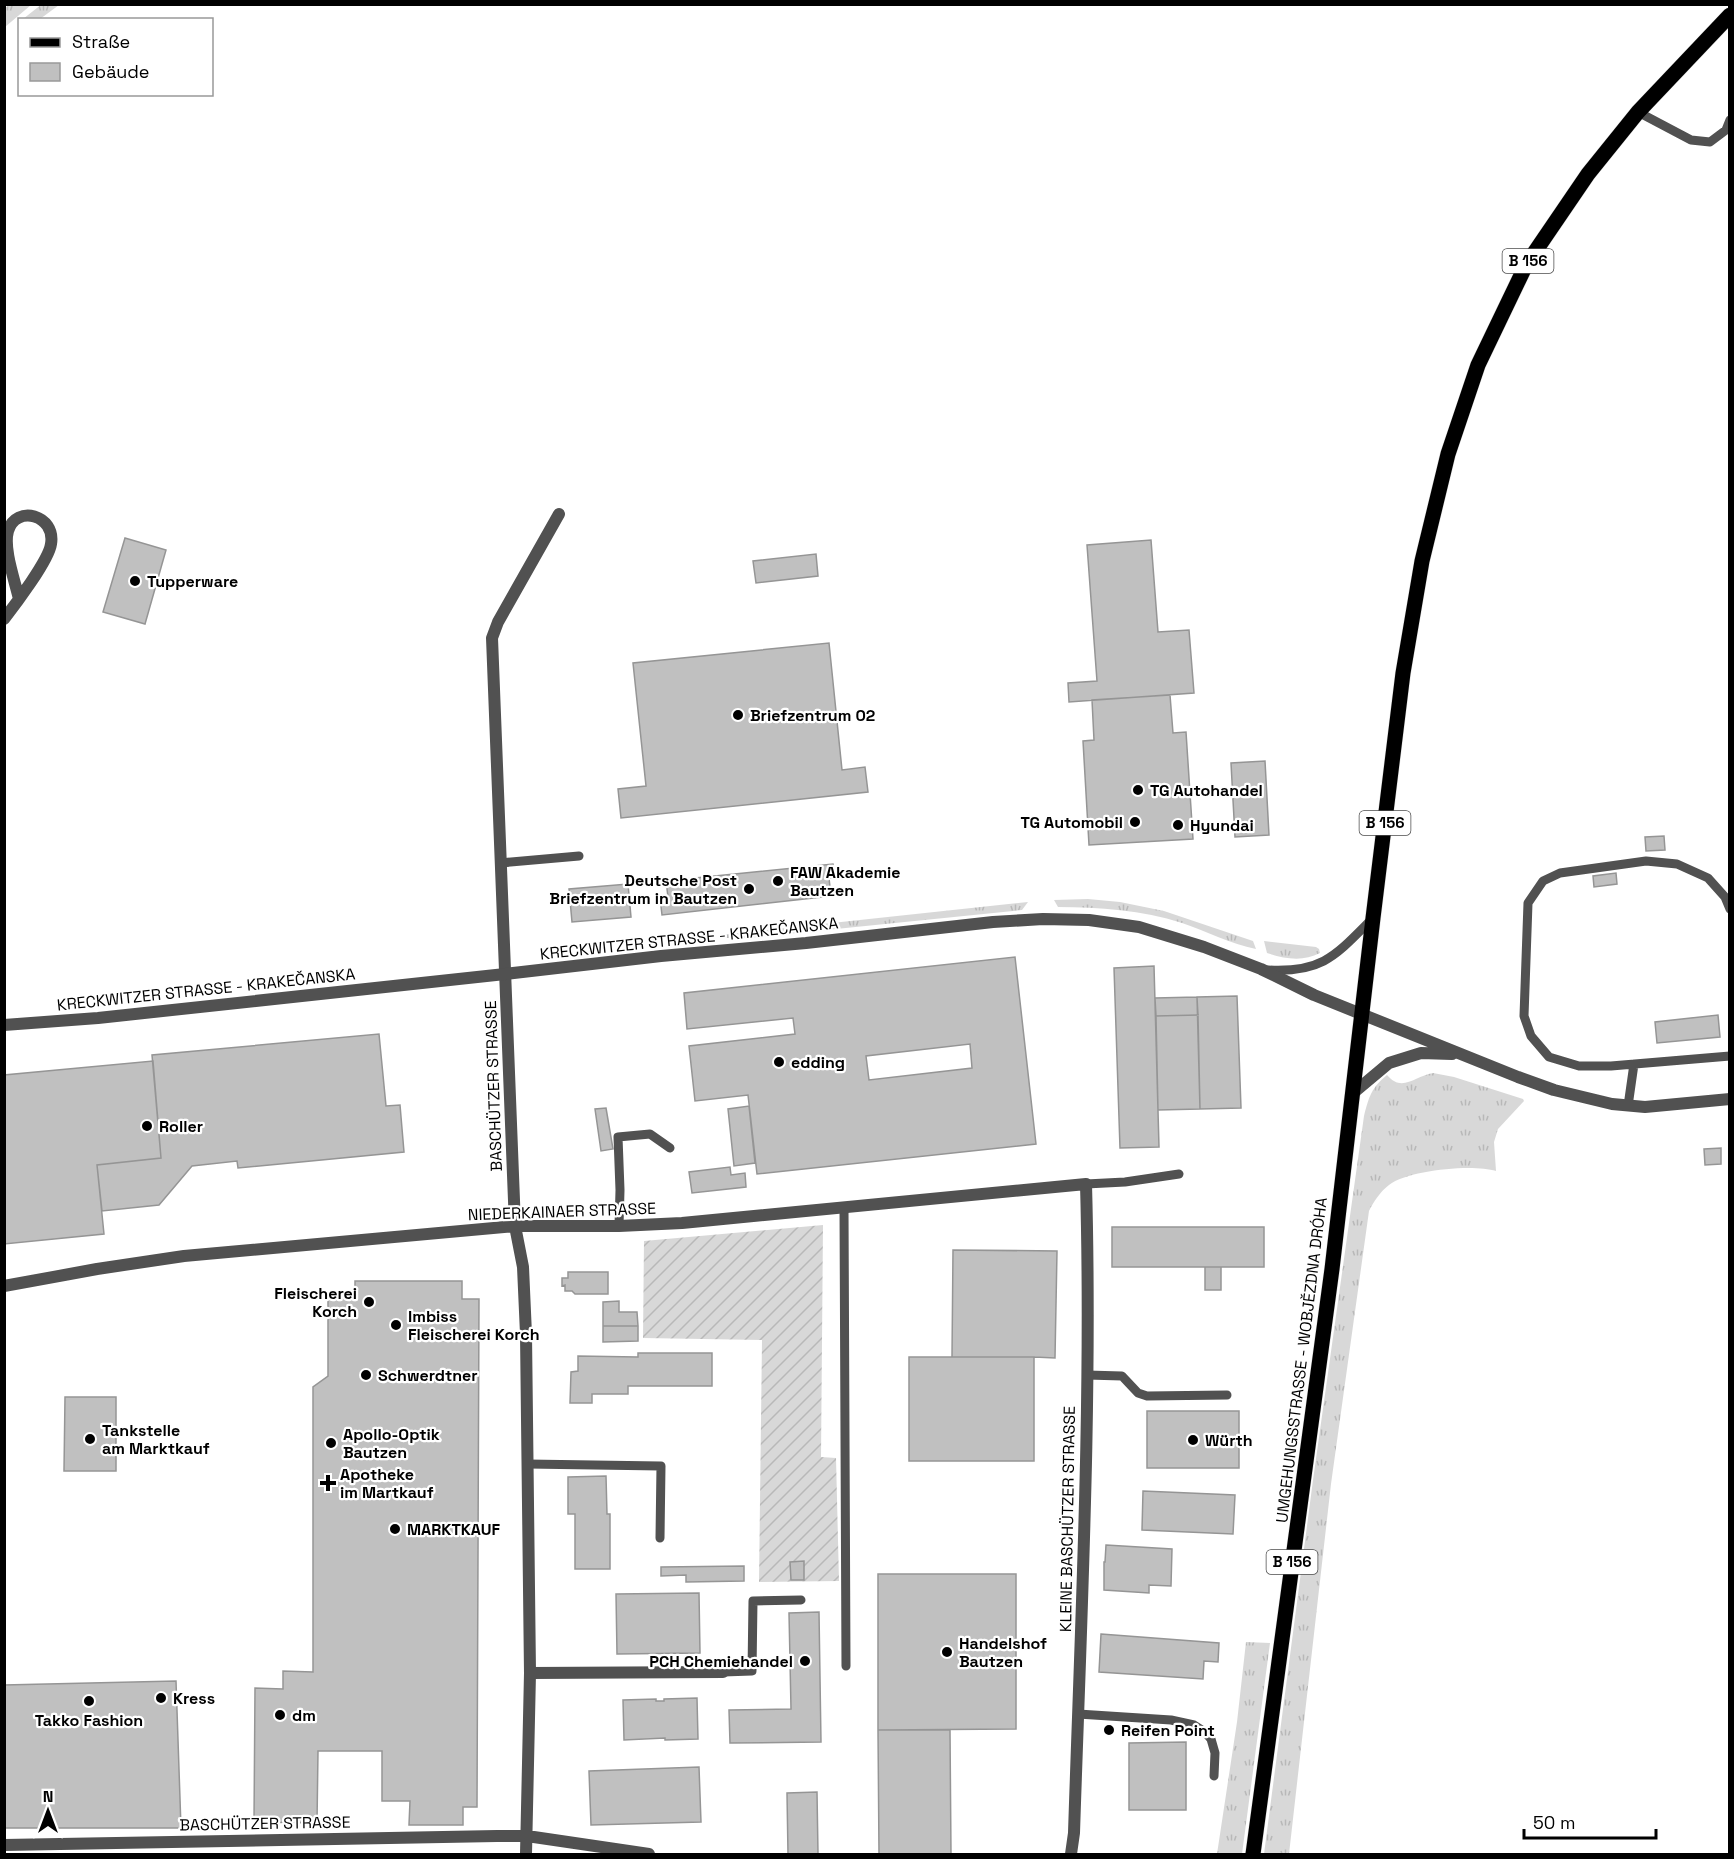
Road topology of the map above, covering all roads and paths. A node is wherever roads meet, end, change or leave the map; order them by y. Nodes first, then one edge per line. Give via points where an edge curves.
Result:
1 (1730, 15) edge
2 (1638, 112) junction
3 (1730, 120) edge
4 (560, 514) dead end
5 (19, 599) junction
6 (4, 619) edge
7 (579, 856) dead end
8 (500, 863) junction
9 (1730, 909) edge
10 (1373, 918) junction
11 (1261, 969) junction
12 (505, 974) junction
13 (1362, 1013) junction
14 (4, 1025) edge
15 (1463, 1055) junction
16 (1730, 1056) edge
17 (1634, 1064) junction
18 (1352, 1094) junction
19 (1730, 1099) edge
20 (1628, 1106) junction
21 (670, 1148) dead end
22 (1179, 1174) dead end
23 (1086, 1184) junction
24 (844, 1208) junction
25 (515, 1226) junction
26 (619, 1226) junction
27 (4, 1286) edge
28 (1087, 1376) junction
29 (1227, 1395) dead end
30 (527, 1464) junction
31 (660, 1538) dead end
32 (801, 1600) dead end
33 (846, 1666) dead end
34 (723, 1672) joint
35 (530, 1673) junction
36 (1078, 1714) junction
37 (1214, 1776) dead end
38 (527, 1836) junction
39 (4, 1845) edge
40 (526, 1854) edge
41 (649, 1854) edge
42 (1071, 1854) edge
43 (1253, 1854) edge

1 - 2 main road, B 156
2 - 3 lane via 1691,140 1710,142 1726,130
2 - 10 main road, B 156 via 1588,174 1526,265 1478,365 1448,454 1422,561 1407,651
4 - 8 street, BASCHÜTZER STRASSE via 492,638
5 - 5 street via 6,543 8,533 15,520 38,517 50,527 52,542
5 - 6 street
7 - 8 lane
8 - 12 street, BASCHÜTZER STRASSE
9 - 17 lane via 1708,878 1677,864 1646,861 1560,873 1543,881 1528,903 1524,1016 1531,1036 1549,1057 1579,1066
10 - 11 lane via 1339,952 1310,967
10 - 13 main road, B 156
11 - 12 street, KRECKWITZER STRASSE - KRAKEČANSKA via 1139,927 1043,919
11 - 13 street, KRECKWITZER STRASSE - KRAKEČANSKA
12 - 14 street, KRECKWITZER STRASSE - KRAKEČANSKA
12 - 25 street, BASCHÜTZER STRASSE
13 - 15 street
13 - 18 main road, UMGEHUNGSSTRASSE - WOBJĚZDNA DRÓHA / B 156
15 - 18 street via 1421,1053 1389,1063
15 - 20 street via 1554,1090
16 - 17 lane
17 - 20 lane
18 - 43 main road, UMGEHUNGSSTRASSE - WOBJĚZDNA DRÓHA / B 156 via 1331,1281
19 - 20 street
21 - 26 lane via 650,1134 618,1137
22 - 23 lane
23 - 24 street, NIEDERKAINAER STRASSE
23 - 28 street, KLEINE BASCHÜTZER STRASSE
24 - 26 street, NIEDERKAINAER STRASSE
24 - 33 lane
25 - 26 street, NIEDERKAINAER STRASSE
25 - 27 street, NIEDERKAINAER STRASSE via 184,1256
25 - 30 street, BASCHÜTZER STRASSE via 523,1267
28 - 29 lane via 1122,1376 1137,1393 1147,1396
28 - 36 street, KLEINE BASCHÜTZER STRASSE
30 - 31 lane via 661,1466
30 - 35 street, BASCHÜTZER STRASSE
32 - 34 lane via 753,1601 752,1671
34 - 35 street
35 - 38 street, BASCHÜTZER STRASSE
36 - 37 lane via 1194,1725 1211,1739
36 - 42 street, KLEINE BASCHÜTZER STRASSE
38 - 39 street, BASCHÜTZER STRASSE
38 - 40 street, BASCHÜTZER STRASSE
38 - 41 street

